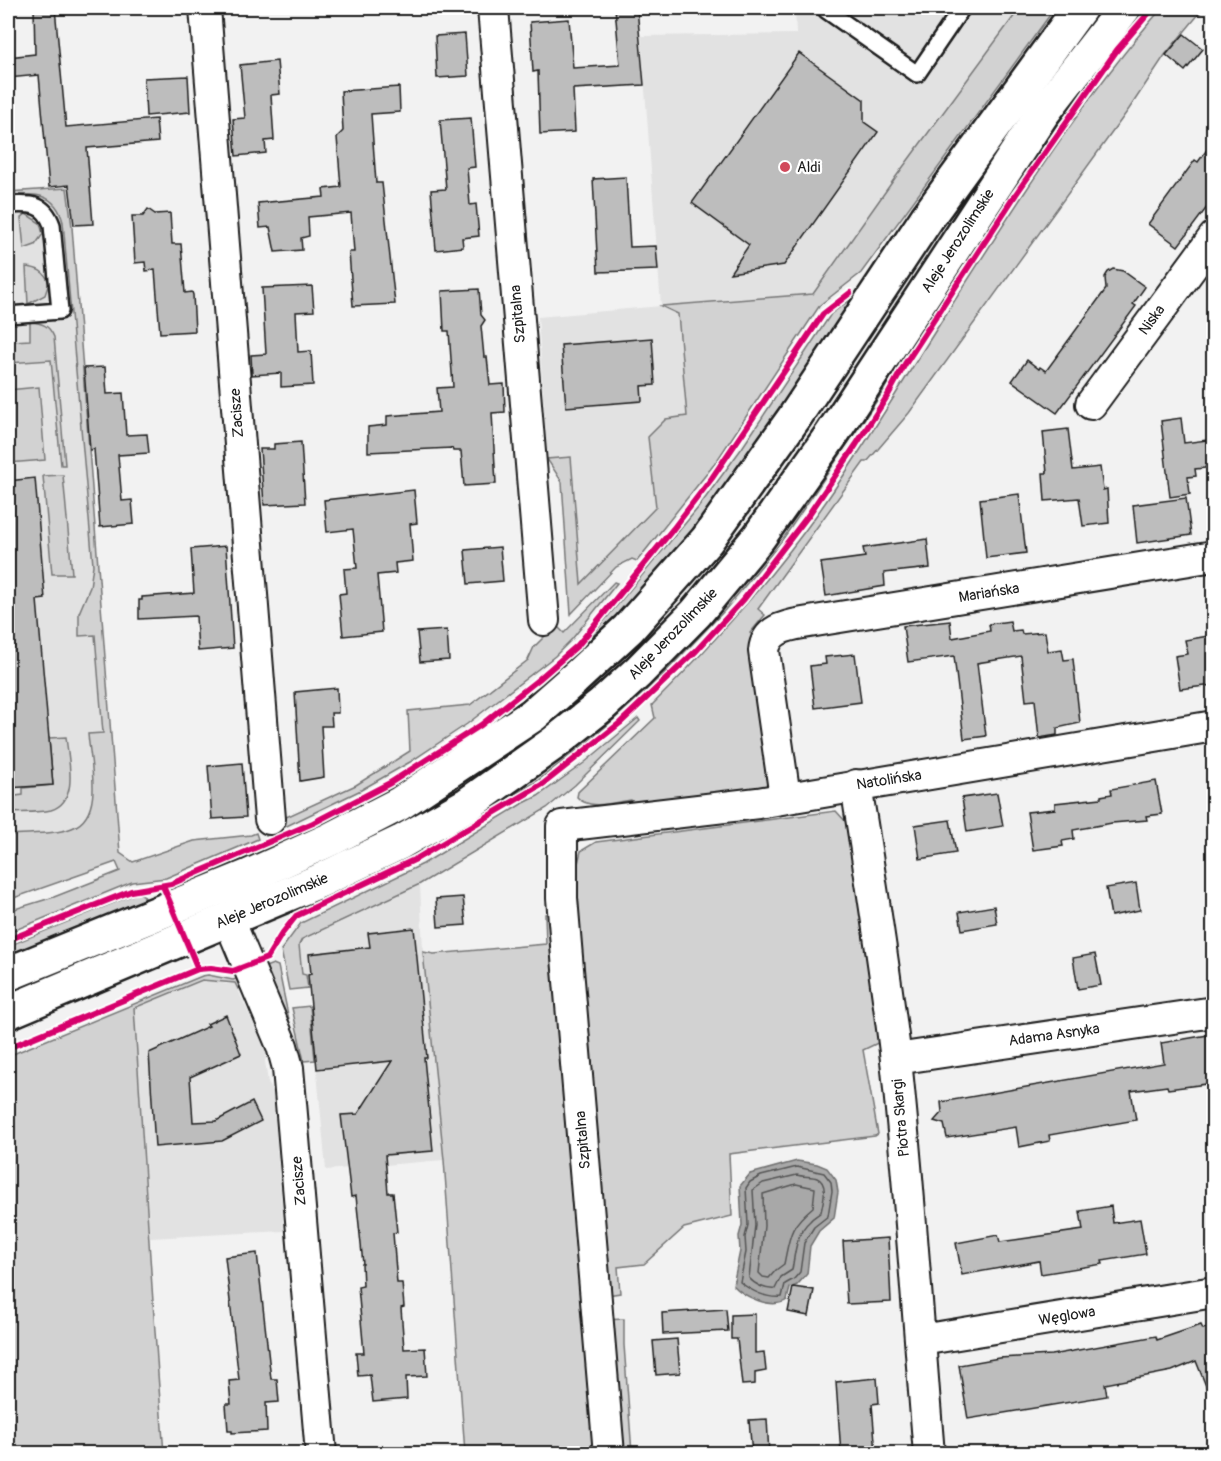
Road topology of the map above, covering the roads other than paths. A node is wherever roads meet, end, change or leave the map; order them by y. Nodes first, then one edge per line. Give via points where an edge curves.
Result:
1 (205, 8) edge
2 (492, 8) edge
3 (828, 8) edge
4 (962, 8) edge
5 (1080, 8) edge
6 (1124, 8) edge
7 (8, 205) edge
8 (1214, 237) edge
9 (8, 315) edge
10 (1091, 404) dead end
11 (1214, 556) edge
12 (544, 620) dead end
13 (1214, 726) edge
14 (856, 785) junction
15 (785, 797) junction
16 (270, 819) dead end
17 (562, 826) joint
18 (228, 920) junction
19 (8, 974) edge
20 (8, 1012) edge
21 (1214, 1012) edge
22 (896, 1059) junction
23 (1214, 1292) edge
24 (921, 1340) junction
25 (321, 1454) edge
26 (609, 1454) edge
27 (928, 1454) edge

1 - 16 street, Zacisze
2 - 12 street, Szpitalna
3 - 4 lane via 917,74
5 - 19 main road via 927,218 794,418 707,540 628,629 574,679 533,715 399,804 249,876
6 - 18 main road, Aleje Jerozolimskie via 1042,114 832,434 759,537 664,647 602,705 468,804 383,851
7 - 9 lane via 36,205 50,217 60,311
8 - 10 street, Niska
11 - 15 street, Mariańska via 780,628 768,639 764,651
13 - 14 street, Natolińska
14 - 15 street, Natolińska
14 - 22 street, Piotra Skargi
15 - 17 street, Natolińska
17 - 26 street, Szpitalna via 561,898
18 - 20 main road, Aleje Jerozolimskie
18 - 25 street, Zacisze via 282,1046 290,1075
21 - 22 street, Adama Asnyka
22 - 24 street, Piotra Skargi
23 - 24 street, Węglowa
24 - 27 street, Piotra Skargi

